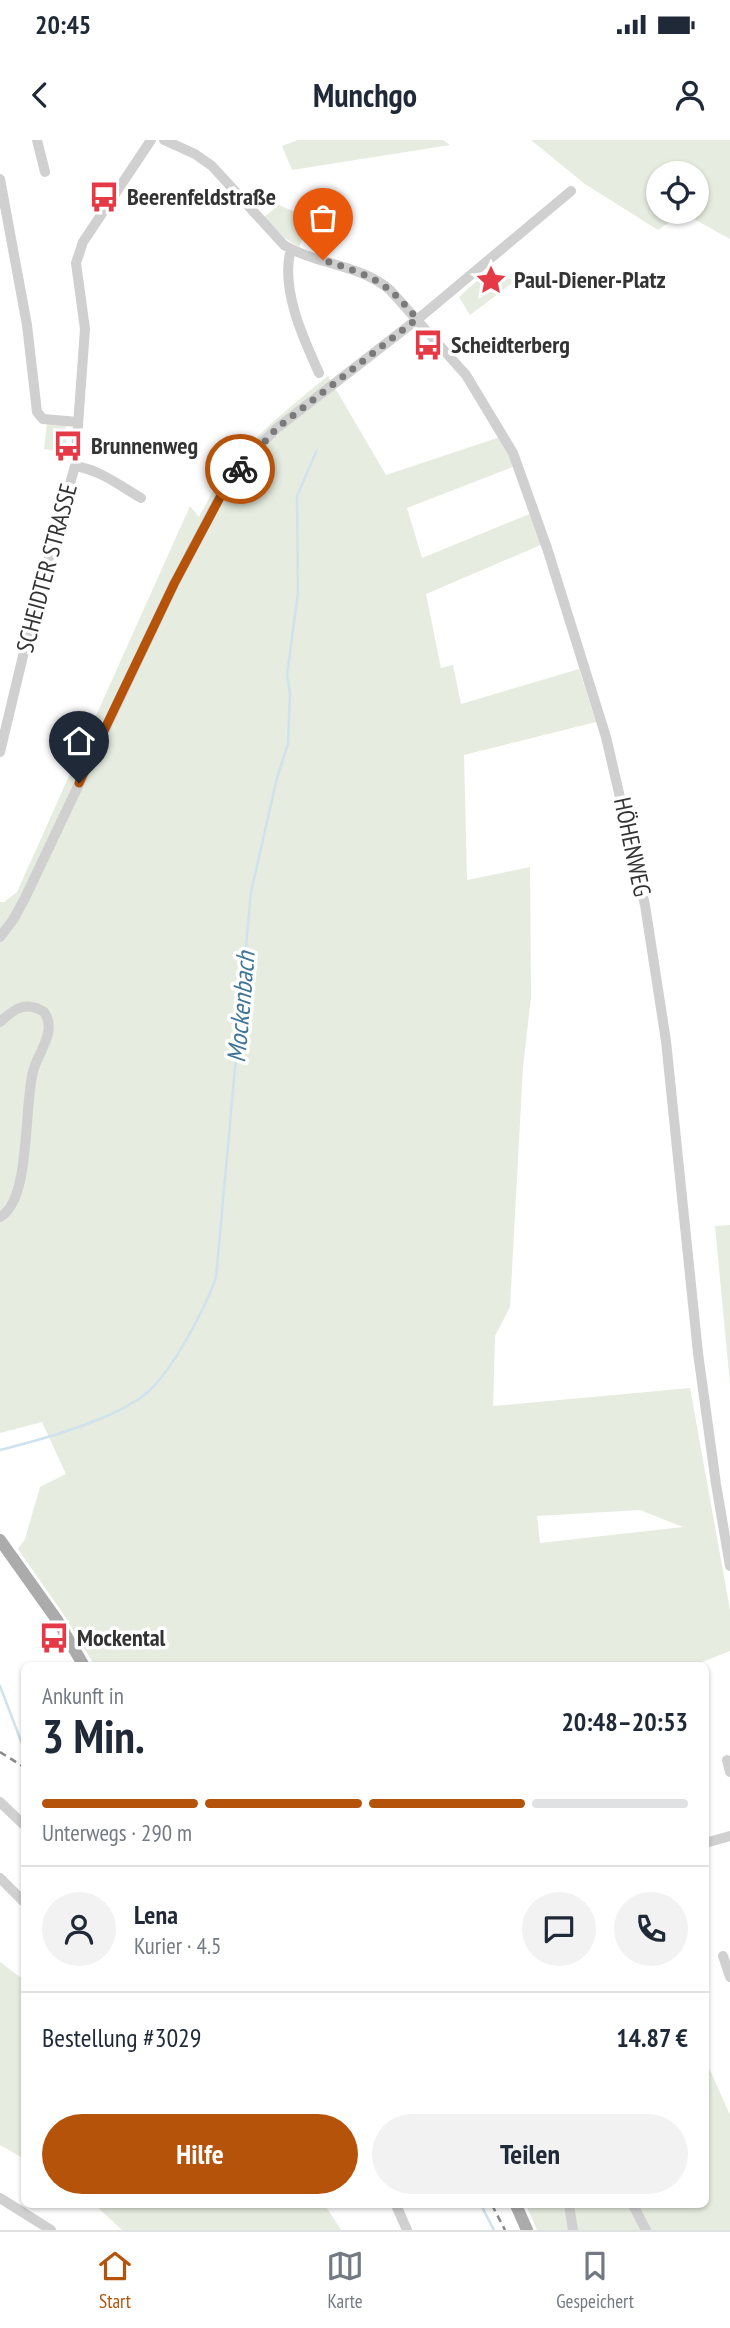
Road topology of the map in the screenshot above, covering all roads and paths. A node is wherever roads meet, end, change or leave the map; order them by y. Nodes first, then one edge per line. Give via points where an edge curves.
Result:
1 (37, 140) edge
2 (151, 140) edge
3 (164, 140) edge
4 (45, 172) dead end
5 (0, 179) edge
6 (572, 191) dead end
7 (291, 249) junction
8 (419, 322) junction
9 (319, 373) dead end
10 (78, 422) junction
11 (75, 466) junction
12 (141, 498) dead end
13 (0, 752) edge
14 (0, 937) edge
15 (24, 1006) junction
16 (0, 1022) edge
17 (0, 1031) edge
18 (0, 1217) edge
19 (0, 1540) edge
20 (730, 1566) edge
21 (81, 1662) edge
22 (727, 1760) dead end
23 (730, 1772) edge
24 (0, 1802) edge
25 (21, 1822) edge
26 (730, 1836) edge
27 (709, 1842) edge
28 (0, 1878) edge
29 (21, 1899) edge
30 (723, 1956) dead end
31 (730, 1977) edge
32 (0, 2198) edge
33 (397, 2208) edge
34 (517, 2208) edge
35 (569, 2208) edge
36 (635, 2208) edge
37 (51, 2230) edge
38 (407, 2230) edge
39 (527, 2230) edge
40 (573, 2230) edge
41 (646, 2230) edge

1 - 4 street
2 - 10 street, SCHEIDTER STRASSE via 77,256 85,329
3 - 7 street, HÖHENWEG via 212,166
5 - 10 street via 27,325 37,412 43,419
6 - 8 street
7 - 8 street, HÖHENWEG via 375,278
7 - 9 street via 287,272 301,333
8 - 14 street via 406,327 277,428 225,488 174,584 25,898
8 - 20 street, HÖHENWEG via 476,389 519,467 607,737 645,905 665,1030 698,1353
10 - 11 street, SCHEIDTER STRASSE
11 - 12 street, SCHEIDTER STRASSE via 90,469
11 - 13 street, SCHEIDTER STRASSE
15 - 16 street
15 - 17 street
15 - 18 street via 44,1012 49,1026 31,1081 19,1188 12,1207
19 - 21 main road
22 - 23 street
24 - 25 street
26 - 27 street
28 - 29 street
30 - 31 street
32 - 37 street
33 - 38 street
34 - 39 main road
35 - 40 street
36 - 41 street

